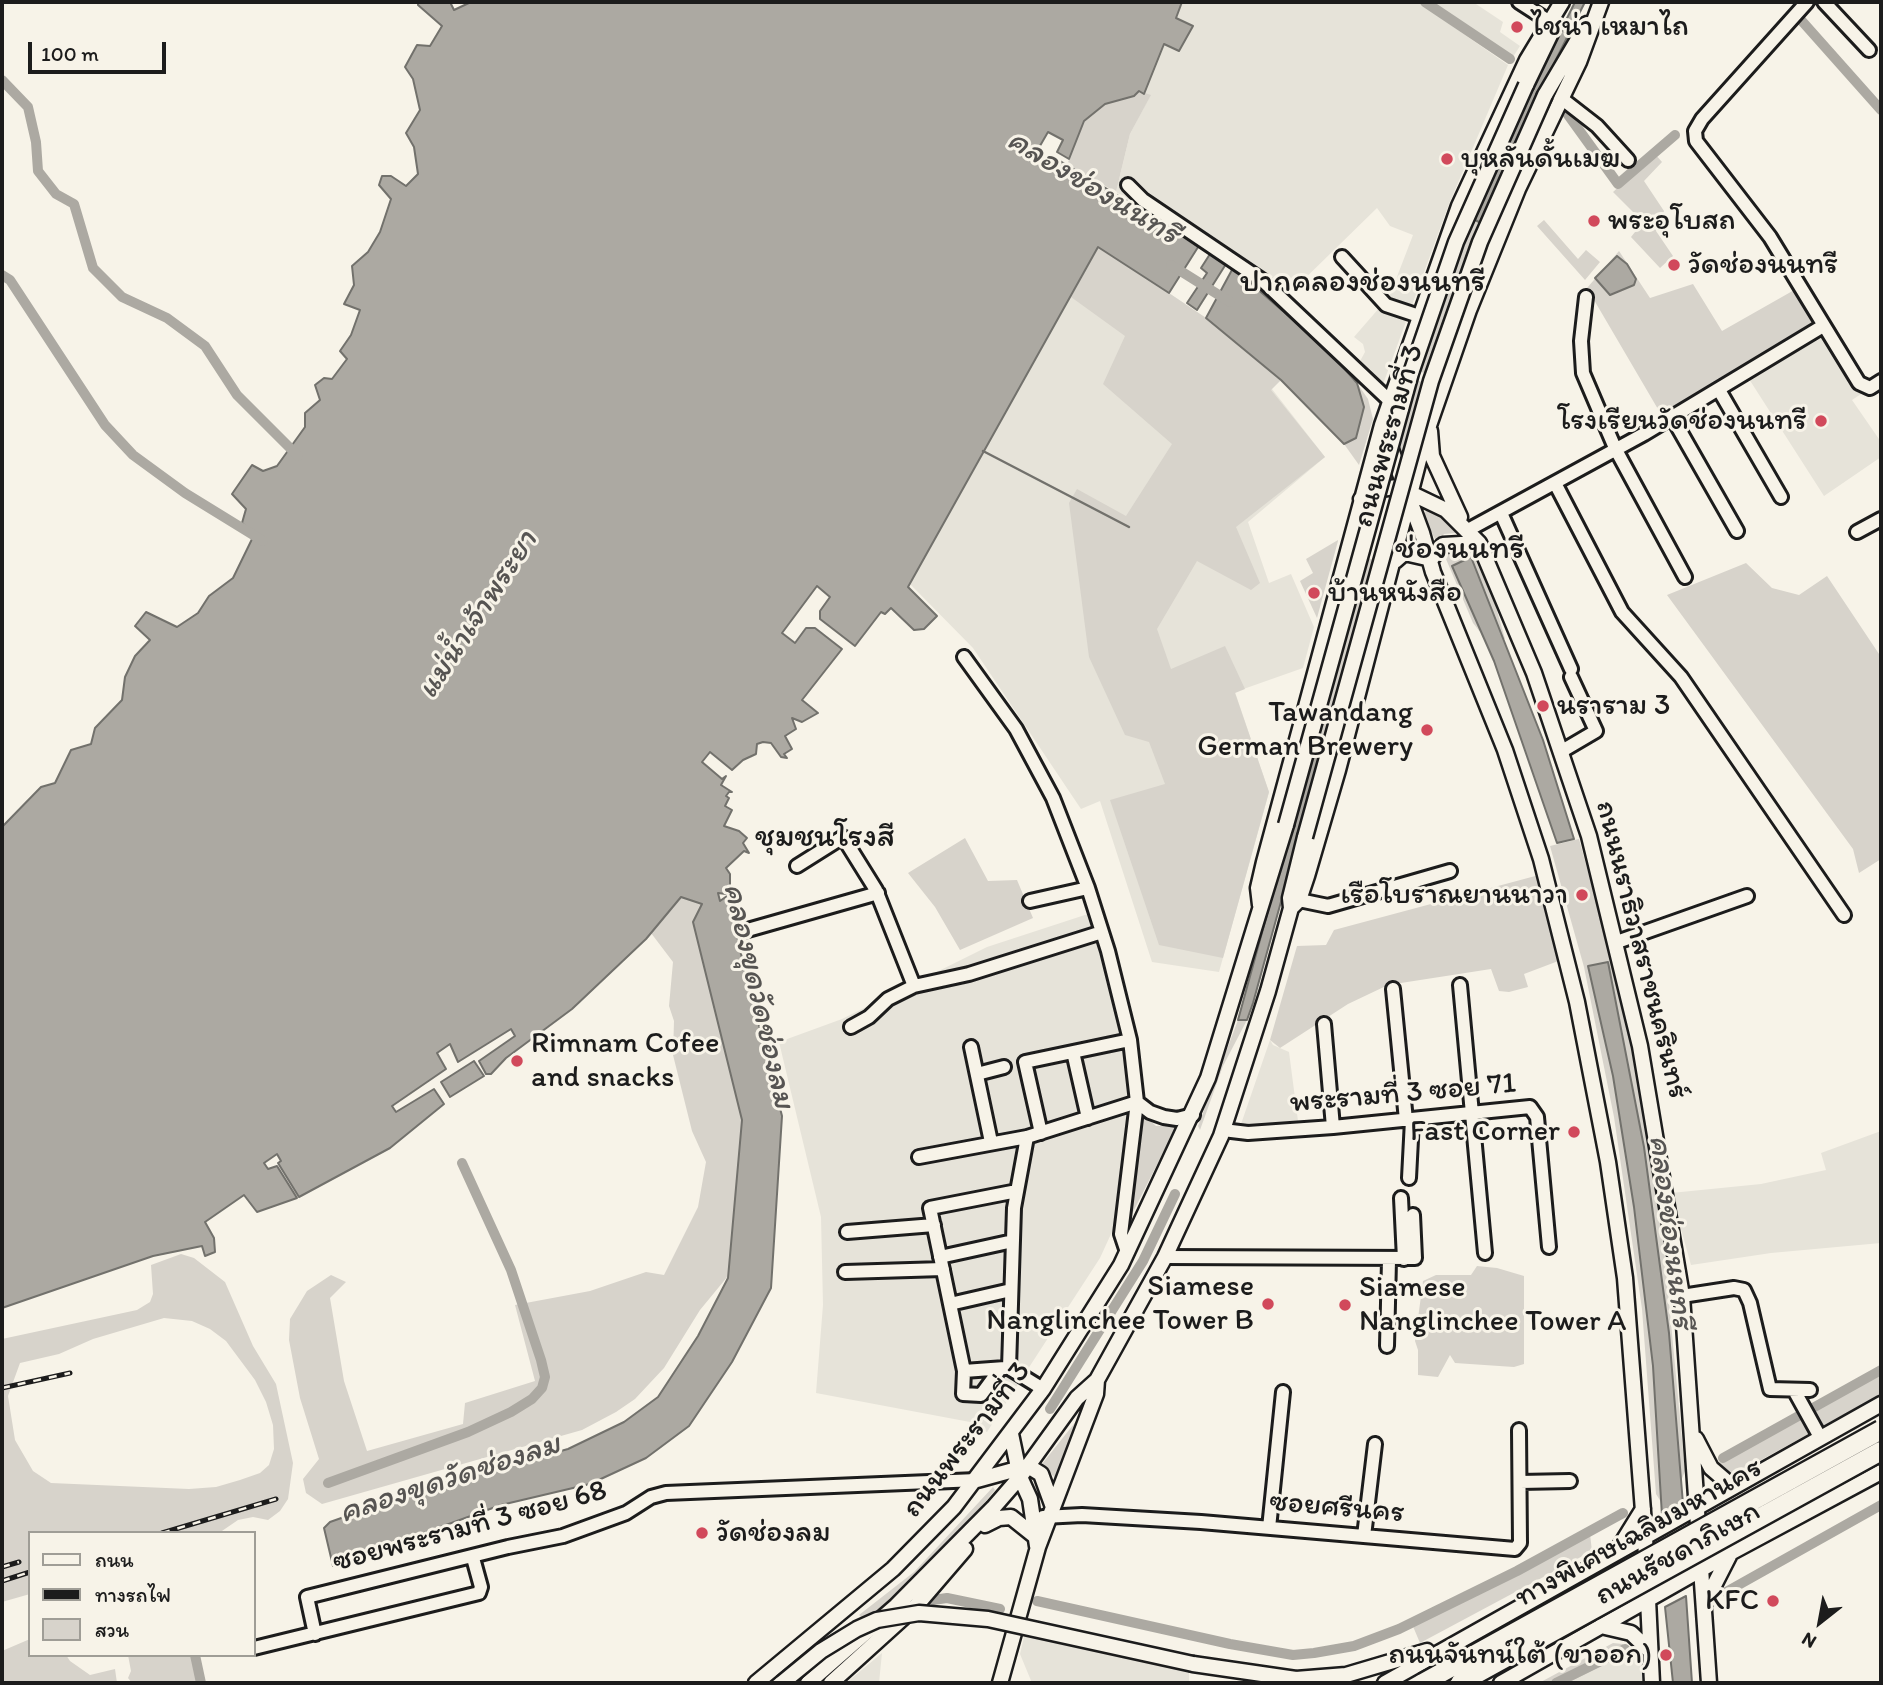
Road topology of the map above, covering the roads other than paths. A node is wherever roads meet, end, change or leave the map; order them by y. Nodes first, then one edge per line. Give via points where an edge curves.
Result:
1 (1519, 2) edge
2 (1563, 2) edge
3 (1601, 2) edge
4 (1807, 2) edge
5 (1824, 2) edge
6 (1549, 22) junction
7 (1869, 50) dead end
8 (1561, 98) junction
9 (1628, 160) dead end
10 (1128, 185) dead end
11 (1342, 257) dead end
12 (1586, 297) dead end
13 (1419, 316) junction
14 (1824, 326) junction
15 (1404, 361) junction
16 (1447, 375) junction
17 (1881, 381) edge
18 (1719, 390) junction
19 (1391, 402) junction
20 (1672, 417) junction
21 (1382, 425) junction
22 (1429, 426) junction
23 (1615, 448) junction
24 (1555, 483) junction
25 (1408, 494) junction
26 (1781, 497) dead end
27 (1361, 499) junction
28 (1501, 513) junction
29 (1881, 519) edge
30 (1468, 530) junction
31 (1737, 531) dead end
32 (1857, 532) dead end
33 (1479, 543) junction
34 (1349, 550) junction
35 (1431, 559) junction
36 (1395, 561) junction
37 (1685, 577) dead end
38 (964, 657) dead end
39 (1562, 751) junction
40 (797, 866) dead end
41 (1450, 871) dead end
42 (1088, 888) junction
43 (878, 893) junction
44 (1747, 896) dead end
45 (1030, 901) dead end
46 (1295, 904) junction
47 (1260, 905) junction
48 (1844, 915) dead end
49 (744, 931) dead end
50 (1102, 932) junction
51 (1617, 942) junction
52 (1460, 985) dead end
53 (914, 986) junction
54 (1393, 989) dead end
55 (1324, 1024) dead end
56 (851, 1027) dead end
57 (1130, 1040) junction
58 (971, 1047) dead end
59 (1073, 1052) junction
60 (1004, 1067) dead end
61 (977, 1074) junction
62 (1137, 1102) junction
63 (1473, 1113) junction
64 (1193, 1115) junction
65 (1088, 1118) junction
66 (1409, 1120) junction
67 (1333, 1127) junction
68 (1223, 1130) junction
69 (1041, 1133) junction
70 (1027, 1137) junction
71 (991, 1142) junction
72 (919, 1157) dead end
73 (1409, 1178) dead end
74 (1017, 1191) junction
75 (1401, 1198) dead end
76 (1413, 1215) dead end
77 (934, 1225) junction
78 (847, 1232) dead end
79 (1013, 1241) junction
80 (1549, 1247) dead end
81 (1127, 1252) junction
82 (1485, 1253) dead end
83 (1165, 1257) junction
84 (1409, 1259) junction
85 (1389, 1260) junction
86 (942, 1263) junction
87 (845, 1272) dead end
88 (1011, 1290) junction
89 (1682, 1296) junction
90 (950, 1304) junction
91 (1387, 1346) dead end
92 (1005, 1368) junction
93 (964, 1370) junction
94 (1097, 1380) junction
95 (1042, 1389) junction
96 (1794, 1390) junction
97 (1810, 1390) dead end
98 (1283, 1392) dead end
99 (1881, 1404) edge
100 (1519, 1430) dead end
101 (1881, 1430) edge
102 (1011, 1434) junction
103 (1693, 1435) junction
104 (1820, 1437) junction
105 (1375, 1444) dead end
106 (1881, 1451) edge
107 (1775, 1462) junction
108 (1022, 1470) junction
109 (1881, 1472) edge
110 (977, 1480) junction
111 (1570, 1481) dead end
112 (1520, 1482) junction
113 (1733, 1487) junction
114 (1697, 1507) junction
115 (993, 1508) junction
116 (1643, 1509) junction
117 (1051, 1512) junction
118 (1803, 1516) junction
119 (1034, 1517) junction
120 (985, 1525) junction
121 (1269, 1528) junction
122 (1364, 1536) junction
123 (1645, 1537) junction
124 (1037, 1542) junction
125 (1616, 1552) junction
126 (1732, 1552) junction
127 (473, 1558) junction
128 (1700, 1570) junction
129 (1647, 1600) junction
130 (1703, 1609) junction
131 (835, 1620) junction
132 (1601, 1626) junction
133 (315, 1633) junction
134 (862, 1638) junction
135 (1452, 1643) junction
136 (256, 1648) edge
137 (1650, 1651) junction
138 (756, 1683) edge
139 (782, 1683) edge
140 (808, 1683) edge
141 (831, 1683) edge
142 (1000, 1683) edge
143 (1385, 1683) edge
144 (1423, 1683) edge
145 (1460, 1683) edge
146 (1501, 1683) edge
147 (1652, 1683) edge
148 (1709, 1683) edge

1 - 6 street
2 - 6 main road, ถนนพระรามที่ 3
2 - 47 main road, ถนนพระรามที่ 3, bridge via 1456,242 1411,373
3 - 8 main road, ถนนพระรามที่ 3
3 - 46 main road, ถนนพระรามที่ 3, bridge via 1545,95 1490,219 1435,370 1305,837 1290,898
4 - 14 street via 1702,119 1696,141 1770,237
5 - 7 street
6 - 13 main road, ถนนพระรามที่ 3 via 1479,159
8 - 9 street via 1597,126
8 - 16 main road, ถนนพระรามที่ 3 via 1518,189
10 - 19 street via 1143,200 1263,281
11 - 13 street via 1386,304
12 - 23 street via 1583,373
13 - 15 main road, ถนนพระรามที่ 3
14 - 17 street via 1859,383 1870,388
14 - 18 street
15 - 16 main road via 1423,378
15 - 19 main road, ถนนพระรามที่ 3
16 - 22 main road, ถนนพระรามที่ 3
18 - 20 street
18 - 26 street
19 - 21 main road, ถนนพระรามที่ 3
20 - 23 street
20 - 31 street
21 - 25 main road
21 - 27 main road, ถนนพระรามที่ 3
22 - 25 main road, ถนนพระรามที่ 3
22 - 30 main road via 1435,463
23 - 24 street
23 - 37 street
24 - 28 street
24 - 48 street via 1622,612 1681,677
25 - 27 main road, ถนนนราธิวาสราชนครินทร์ via 1390,486
25 - 30 main road, ถนนนราธิวาสราชนครินทร์ via 1436,503
25 - 35 main road
25 - 36 main road, ถนนพระรามที่ 3
27 - 34 main road, ถนนพระรามที่ 3
28 - 30 street
28 - 39 street via 1596,731
29 - 32 street
30 - 33 main road, ถนนนราธิวาสราชนครินทร์
33 - 35 main road via 1443,545
33 - 39 main road, ถนนนราธิวาสราชนครินทร์ via 1519,633
34 - 36 main road via 1362,541 1376,542
34 - 47 main road, ถนนพระรามที่ 3 via 1264,862 1258,888
35 - 36 main road via 1403,554
35 - 116 main road via 1541,859 1577,1002 1623,1266
36 - 46 main road, ถนนพระรามที่ 3
38 - 42 street via 1016,729 1053,798
39 - 51 main road, ถนนนราธิวาสราชนครินทร์
40 - 43 street via 843,836
41 - 46 street via 1328,906
42 - 45 street
42 - 50 street
43 - 49 street
43 - 53 street
44 - 51 street
46 - 68 main road, ถนนพระรามที่ 3
47 - 64 main road, ถนนพระรามที่ 3
50 - 53 street via 969,974
50 - 57 street
51 - 89 main road, ถนนนราธิวาสราชนครินทร์ via 1650,1097
52 - 63 street
53 - 56 street
54 - 66 street
55 - 67 street
57 - 59 street
57 - 62 street
58 - 61 street
59 - 65 street
59 - 69 street via 1025,1062
60 - 61 street
61 - 71 street
62 - 64 street via 1164,1116
62 - 65 street
62 - 81 street via 1121,1234
63 - 66 street, พระรามที่ 3 ซอย 71
63 - 80 street, พระรามที่ 3 ซอย 71 via 1530,1107 1534,1111
63 - 82 street
64 - 81 main road, ถนนพระรามที่ 3
65 - 69 street
66 - 67 street, พระรามที่ 3 ซอย 71
66 - 73 street
67 - 68 street, พระรามที่ 3 ซอย 71 via 1248,1133
68 - 83 main road, ถนนพระรามที่ 3
69 - 70 street
70 - 71 street
70 - 74 street
71 - 72 street
74 - 77 street via 930,1208
74 - 79 street
75 - 84 street
76 - 84 street
77 - 78 street
77 - 86 street
79 - 86 street
79 - 88 street
81 - 95 main road, ถนนพระรามที่ 3
83 - 85 street
83 - 94 main road, ถนนพระรามที่ 3
84 - 85 street
85 - 91 street
86 - 87 street
86 - 90 street
88 - 90 street
88 - 92 street
89 - 96 street via 1744,1290 1770,1389
89 - 103 main road, ถนนนราธิวาสราชนครินทร์
90 - 93 street
92 - 93 street
92 - 93 street via 975,1397 962,1392
92 - 95 street
94 - 108 main road, ถนนพระรามที่ 3 via 1077,1398
94 - 117 main road via 1096,1394
95 - 102 main road, ถนนพระรามที่ 3
96 - 97 street
96 - 104 street
98 - 121 street
99 - 104 main road, ถนนรัชดาภิเษก
100 - 112 street, ซอยศรีนคร
101 - 144 highway, ทางพิเศษเฉลิมมหานคร, bridge
102 - 108 main road
102 - 110 main road, ถนนพระรามที่ 3
103 - 113 main road via 1711,1468
103 - 114 main road, ถนนนราธิวาสราชนครินทร์
104 - 107 main road, ถนนรัชดาภิเษก
105 - 122 street
106 - 145 highway, ทางพิเศษเฉลิมมหานคร, bridge
107 - 113 main road, ถนนรัชดาภิเษก
107 - 118 main road via 1760,1479 1762,1502 1782,1518
108 - 110 main road
108 - 115 main road, ถนนพระรามที่ 3
108 - 117 main road via 1041,1474
108 - 119 main road
109 - 118 main road, ถนนรัชดาภิเษก
110 - 127 street, ซอยพระรามที่ 3 ซอย 68 via 666,1493 563,1536
110 - 131 main road, ถนนพระรามที่ 3 via 929,1535
111 - 112 street
112 - 122 street, ซอยศรีนคร via 1520,1543 1515,1549
113 - 114 main road, ถนนรัชดาภิเษก
114 - 123 main road, ถนนรัชดาภิเษก
114 - 128 main road, ถนนนราธิวาสราชนครินทร์
115 - 120 main road, ถนนพระรามที่ 3
115 - 134 main road, ถนนพระรามที่ 3
116 - 123 main road
116 - 125 main road
117 - 119 street, ซอยศรีนคร
117 - 121 street, ซอยศรีนคร
117 - 124 main road
118 - 126 main road, ถนนรัชดาภิเษก
119 - 124 main road
120 - 124 main road via 1011,1517
120 - 141 main road, ถนนพระรามที่ 3 via 916,1606
121 - 122 street, ซอยศรีนคร
123 - 125 main road, ถนนรัชดาภิเษก
123 - 129 main road
124 - 142 main road
125 - 135 main road, ถนนรัชดาภิเษก
126 - 128 main road, ถนนรัชดาภิเษก
126 - 130 main road
127 - 133 street via 479,1593
127 - 133 street, ซอยพระรามที่ 3 ซอย 68 via 307,1597
128 - 129 main road, ถนนรัชดาภิเษก
128 - 130 main road, ถนนนราธิวาสราชนครินทร์
129 - 132 main road, ถนนรัชดาภิเษก
129 - 137 main road
130 - 148 main road, ถนนนราธิวาสราชนครินทร์
131 - 134 main road via 858,1625
131 - 138 main road, ถนนพระรามที่ 3
132 - 137 main road via 1635,1635
132 - 146 main road, ถนนรัชดาภิเษก
133 - 136 street
134 - 140 main road, ถนนพระรามที่ 3
135 - 139 main road, bridge via 1346,1675 1296,1679 1193,1664 988,1619 919,1613 877,1620 858,1629
135 - 143 main road, ถนนรัชดาภิเษก
137 - 147 main road

